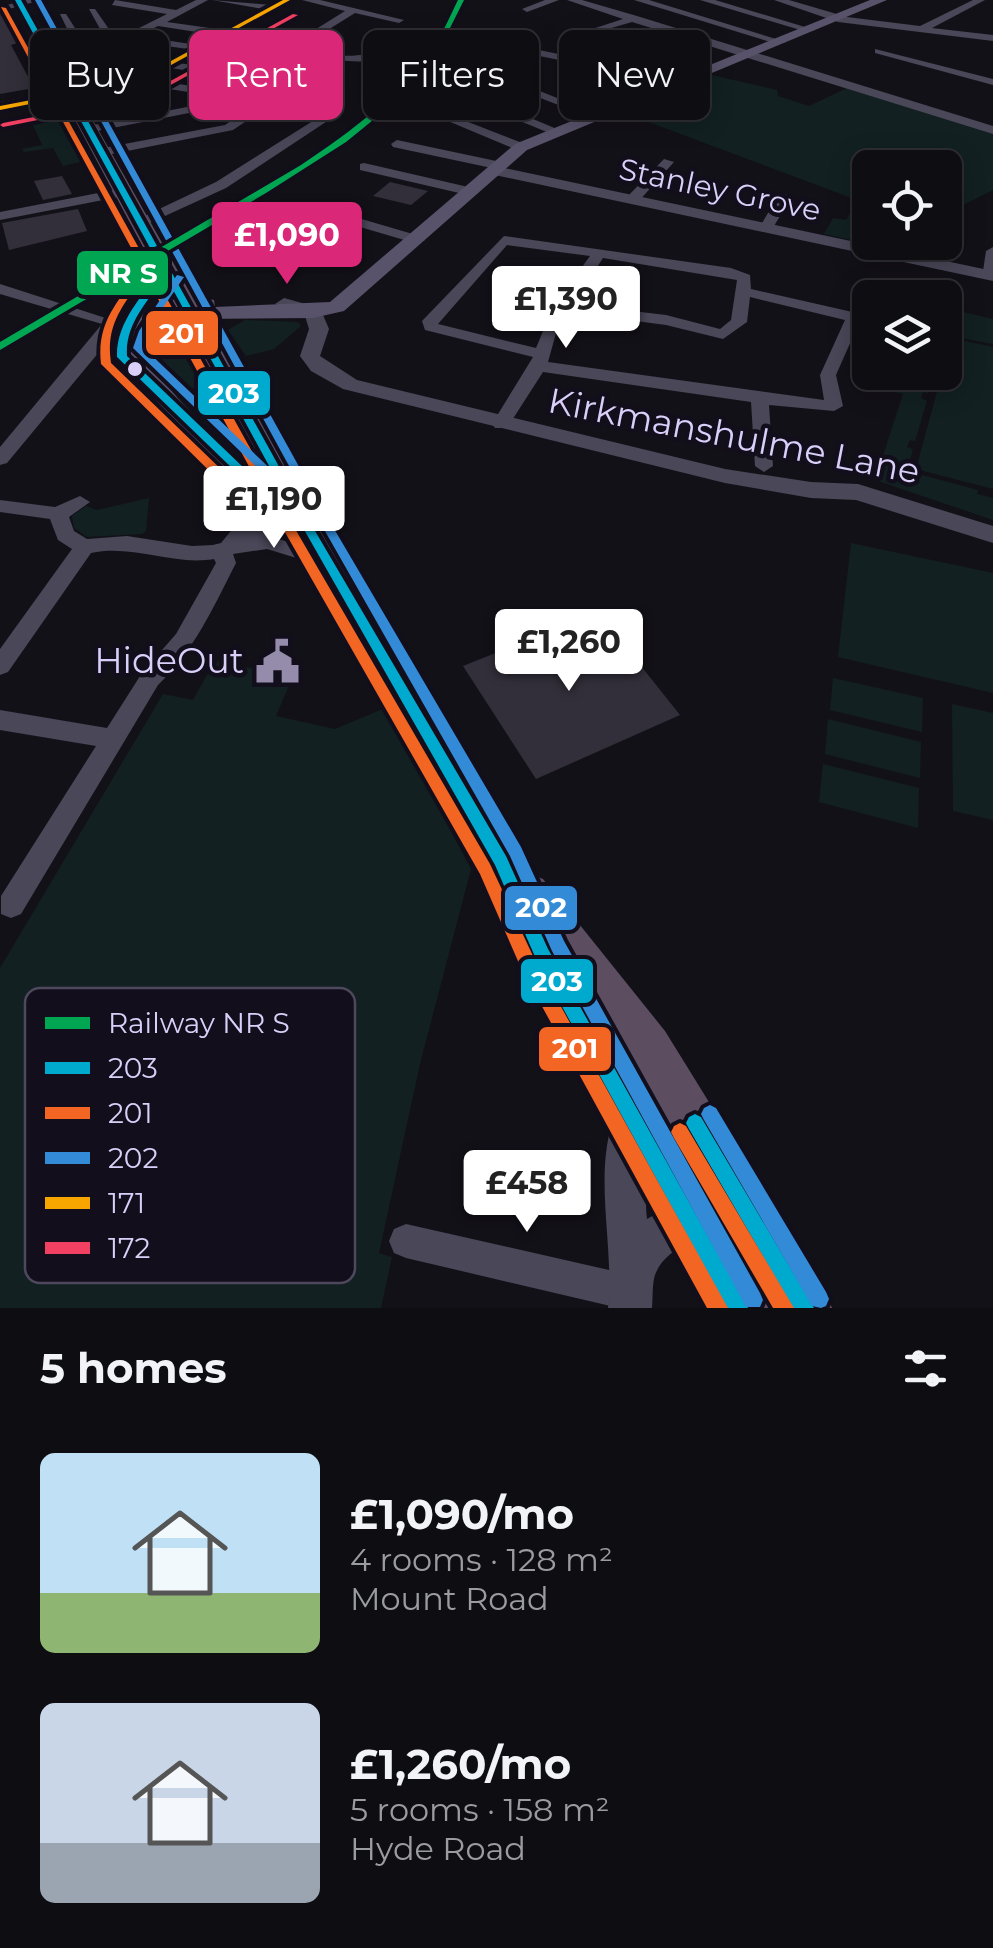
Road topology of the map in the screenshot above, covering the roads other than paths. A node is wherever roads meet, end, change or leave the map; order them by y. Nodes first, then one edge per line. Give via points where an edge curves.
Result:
1 (203, 0) edge
2 (217, 0) edge
3 (287, 0) edge
4 (307, 0) edge
5 (554, 0) edge
6 (572, 0) edge
7 (638, 0) edge
8 (685, 0) edge
9 (706, 0) edge
10 (778, 0) edge
11 (881, 0) edge
12 (980, 0) edge
13 (18, 2) edge
14 (115, 4) dead end
15 (88, 5) edge
16 (272, 8) junction
17 (526, 8) dead end
18 (664, 8) junction
19 (354, 10) junction
20 (179, 12) junction
21 (203, 14) dead end
22 (63, 16) dead end
23 (632, 18) junction
24 (840, 18) junction
25 (233, 19) dead end
26 (399, 20) dead end
27 (248, 21) junction
28 (156, 24) junction
29 (31, 30) edge
30 (72, 30) edge
31 (111, 30) edge
32 (138, 30) edge
33 (198, 30) edge
34 (233, 30) edge
35 (307, 30) edge
36 (323, 30) edge
37 (598, 30) edge
38 (810, 30) junction
39 (920, 30) junction
40 (993, 41) edge
41 (782, 42) junction
42 (879, 51) dead end
43 (976, 51) dead end
44 (189, 54) edge
45 (750, 55) junction
46 (958, 60) dead end
47 (170, 64) joint
48 (189, 68) edge
49 (940, 68) junction
50 (710, 71) edge
51 (926, 75) dead end
52 (993, 82) edge
53 (30, 99) edge
54 (30, 99) edge
55 (0, 106) edge
56 (189, 110) edge
57 (73, 120) edge
58 (84, 120) edge
59 (241, 120) edge
60 (323, 120) edge
61 (455, 120) edge
62 (529, 120) edge
63 (586, 120) edge
64 (92, 128) junction
65 (993, 130) edge
66 (558, 132) junction
67 (398, 144) dead end
68 (521, 147) junction
69 (102, 152) junction
70 (668, 162) dead end
71 (364, 167) dead end
72 (498, 168) junction
73 (124, 192) junction
74 (472, 192) junction
75 (785, 196) dead end
76 (632, 200) junction
77 (307, 207) dead end
78 (0, 216) edge
79 (140, 224) junction
80 (766, 228) junction
81 (418, 240) junction
82 (993, 251) edge
83 (598, 254) junction
84 (990, 275) edge
85 (0, 288) edge
86 (746, 292) junction
87 (354, 293) junction
88 (284, 304) junction
89 (561, 307) junction
90 (188, 309) junction
91 (314, 312) junction
92 (246, 313) junction
93 (852, 317) edge
94 (852, 335) edge
95 (207, 341) junction
96 (540, 359) junction
97 (760, 400) junction
98 (500, 424) junction
99 (0, 459) edge
100 (764, 466) dead end
101 (288, 501) junction
102 (80, 502) dead end
103 (0, 506) edge
104 (58, 514) junction
105 (993, 534) edge
106 (229, 546) junction
107 (84, 548) junction
108 (329, 561) junction
109 (0, 666) edge
110 (0, 720) edge
111 (114, 739) junction
112 (501, 860) junction
113 (11, 905) dead end
114 (632, 1112) junction
115 (713, 1203) junction
116 (406, 1240) dead end
117 (632, 1292) edge
118 (738, 1308) edge
119 (769, 1308) edge
120 (804, 1308) edge

1 - 20 street
2 - 16 street
3 - 16 street
4 - 19 street
5 - 17 street
6 - 23 street
7 - 18 street
8 - 18 street
9 - 38 street
10 - 24 street
11 - 24 main road
12 - 39 street
13 - 29 highway
14 - 20 street
15 - 31 street
16 - 27 street
18 - 23 street
18 - 41 street
19 - 26 street
19 - 36 street
20 - 21 street
20 - 28 street
22 - 30 street
23 - 37 street
23 - 45 street
24 - 38 main road
24 - 39 street
25 - 27 street
27 - 34 street
27 - 35 street
28 - 32 street
28 - 33 street
38 - 41 main road
39 - 40 street
40 - 43 street
41 - 45 main road
42 - 49 street
44 - 47 street
45 - 50 main road
45 - 65 street
46 - 49 street
47 - 48 street
49 - 51 street
49 - 52 street
53 - 55 street
54 - 55 street
56 - 64 street
57 - 69 highway
58 - 64 highway
59 - 69 street via 229,128
60 - 79 street via 222,186
61 - 68 street
62 - 66 street
63 - 66 main road
64 - 69 highway
66 - 68 main road
67 - 72 street
68 - 72 main road
69 - 73 highway
70 - 76 street
71 - 74 street
72 - 74 main road
72 - 76 street, Stanley Grove
73 - 78 street
73 - 79 highway
74 - 81 main road
75 - 80 street
76 - 80 street, Stanley Grove
77 - 81 street
79 - 90 highway
80 - 84 street, Stanley Grove
81 - 87 main road
82 - 84 street
83 - 86 street via 741,275
83 - 89 street
83 - 96 street via 504,240 430,321 440,332
85 - 99 street via 110,322
86 - 89 street via 739,322 723,334
86 - 93 street
87 - 88 main road
87 - 91 main road via 337,307
88 - 90 main road
88 - 91 street
89 - 96 street
90 - 92 main road
90 - 95 highway
90 - 101 main road via 145,321 130,340 132,352 149,382
91 - 92 main road
91 - 98 street, Kirkmanshulme Lane via 319,329 310,356 332,376
92 - 95 main road via 222,323
94 - 97 street via 828,375 834,406
95 - 101 highway
96 - 97 street
96 - 98 street
97 - 100 street
98 - 105 street, Kirkmanshulme Lane via 724,476 858,492
101 - 106 street
101 - 106 street via 287,518
101 - 108 highway
102 - 104 street
103 - 104 street
104 - 107 street via 65,535
106 - 107 street via 192,554 120,541
106 - 108 street via 259,543
106 - 111 street via 190,630
107 - 109 street
108 - 112 highway
110 - 111 street
111 - 113 street
112 - 114 highway via 542,954
112 - 115 highway via 588,969 632,1067
114 - 115 highway
114 - 117 street via 624,1201
115 - 117 street via 642,1251
115 - 118 highway
115 - 119 highway
115 - 120 highway
116 - 117 street

